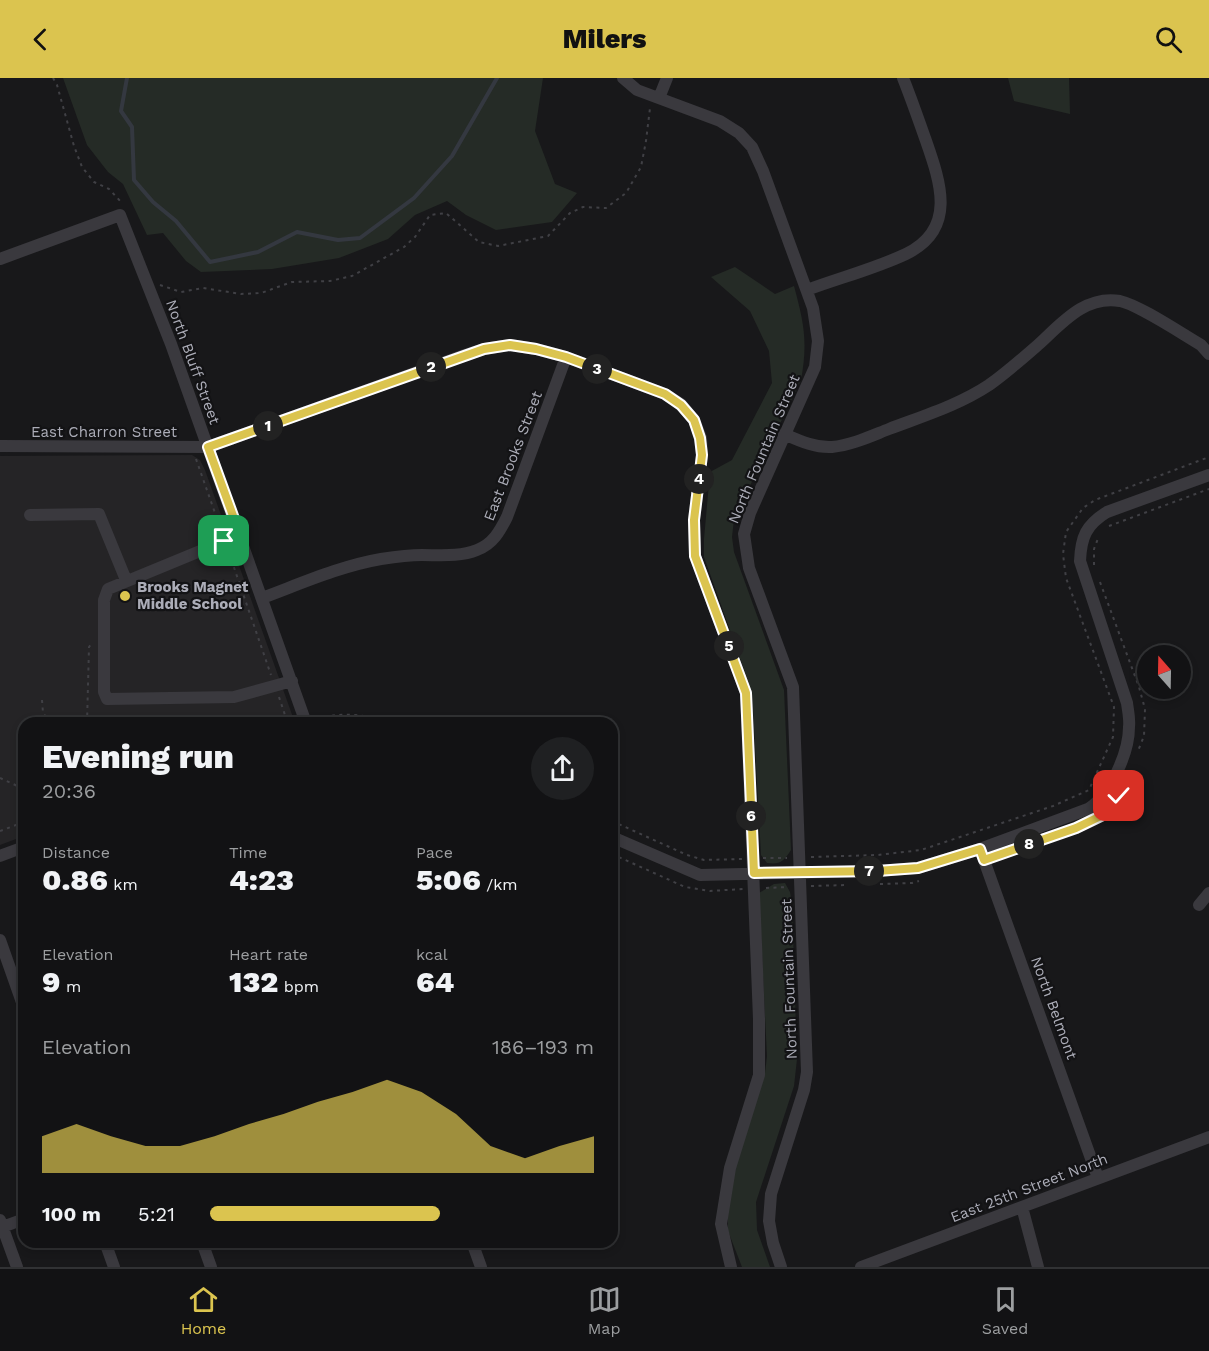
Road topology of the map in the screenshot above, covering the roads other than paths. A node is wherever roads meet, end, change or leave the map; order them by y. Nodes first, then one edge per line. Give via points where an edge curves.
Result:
1 (623, 78) edge
2 (667, 78) edge
3 (903, 78) edge
4 (655, 101) junction
5 (0, 258) edge
6 (807, 290) junction
7 (1209, 354) edge
8 (566, 357) junction
9 (698, 429) joint
10 (784, 434) junction
11 (0, 446) edge
12 (208, 447) junction
13 (1209, 475) edge
14 (30, 515) dead end
15 (240, 535) junction
16 (126, 580) junction
17 (262, 598) junction
18 (292, 681) junction
19 (305, 717) edge
20 (618, 840) edge
21 (18, 849) edge
22 (980, 849) junction
23 (0, 856) edge
24 (800, 872) junction
25 (754, 873) junction
26 (1209, 893) edge
27 (1199, 905) dead end
28 (0, 940) edge
29 (18, 991) edge
30 (1209, 1137) edge
31 (1098, 1178) junction
32 (1022, 1207) junction
33 (18, 1221) edge
34 (1, 1225) edge
35 (107, 1248) edge
36 (204, 1248) edge
37 (474, 1248) edge
38 (16, 1267) edge
39 (114, 1267) edge
40 (211, 1267) edge
41 (481, 1267) edge
42 (731, 1267) edge
43 (781, 1267) edge
44 (861, 1267) edge
45 (1038, 1267) edge

1 - 4 street, North Fountain Street
2 - 4 street
3 - 6 street via 940,183 942,207 936,227 906,254
4 - 6 street, North Fountain Street via 720,122 740,133 752,147
5 - 12 street, North Bluff Street via 120,215
6 - 10 street, North Fountain Street via 818,341 815,366
7 - 10 street via 1201,345 1134,306 1120,301 1095,303 1065,319 989,385 945,408 833,447 815,446
8 - 9 street, East Charron Street via 665,394 681,405
8 - 12 street, East Charron Street via 510,345 484,349
8 - 17 street, East Brooks Street via 507,517 488,545 459,555 380,559
9 - 25 street, North Fountain Street via 702,455 694,520 695,556 746,693
10 - 24 street, North Fountain Street via 744,534 749,568 793,687
11 - 12 street, East Charron Street
12 - 15 street, North Bluff Street
13 - 22 street via 1095,519 1080,543 1080,561 1127,704 1130,754 1106,792 1088,809
14 - 16 street via 99,514
15 - 16 street
15 - 17 street, North Bluff Street
16 - 18 street via 108,589 104,600 102,669 106,699 234,697
17 - 18 street, North Bluff Street
18 - 19 street, North Bluff Street
20 - 25 street via 700,874
21 - 23 street
22 - 24 street via 918,868
22 - 31 street, North Belmont
24 - 25 street
24 - 43 street, North Fountain Street via 807,1072 771,1194 769,1221
25 - 42 street, North Fountain Street via 759,1075 730,1168 721,1224
26 - 27 street
28 - 29 street
30 - 31 street, East 25th Street North
31 - 32 street, East 25th Street North
32 - 44 street, East 25th Street North
32 - 45 street
33 - 34 street
34 - 38 street
35 - 39 street
36 - 40 street
37 - 41 street

